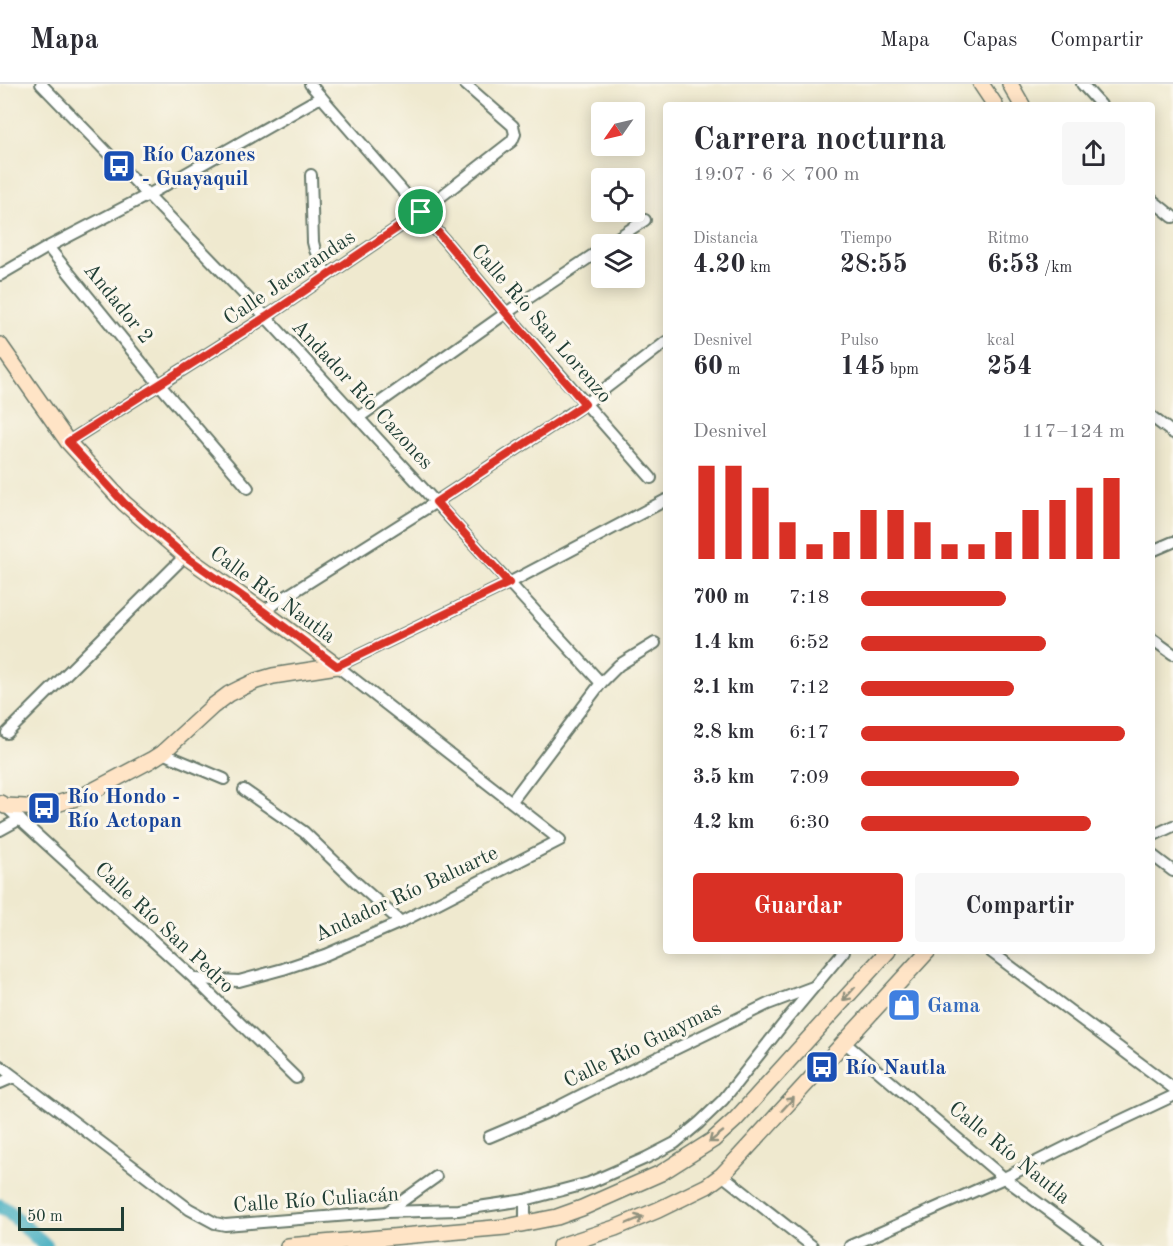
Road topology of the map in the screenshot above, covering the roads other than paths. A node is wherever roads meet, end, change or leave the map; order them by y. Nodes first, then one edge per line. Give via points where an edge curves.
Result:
1 (41, 84) edge
2 (310, 84) edge
3 (465, 84) edge
4 (981, 84) edge
5 (1010, 84) edge
6 (1082, 84) edge
7 (321, 97) junction
8 (986, 102) edge
9 (993, 102) edge
10 (1020, 102) edge
11 (1098, 102) edge
12 (310, 176) dead end
13 (148, 195) junction
14 (1155, 202) edge
15 (421, 212) junction
16 (1173, 217) edge
17 (642, 222) edge
18 (623, 234) edge
19 (48, 247) junction
20 (591, 256) edge
21 (0, 275) edge
22 (327, 276) junction
23 (506, 313) junction
24 (266, 317) junction
25 (663, 344) edge
26 (0, 345) edge
27 (159, 384) junction
28 (585, 404) junction
29 (358, 418) junction
30 (1155, 419) edge
31 (1173, 433) edge
32 (68, 442) junction
33 (651, 478) dead end
34 (248, 488) dead end
35 (436, 502) junction
36 (663, 502) edge
37 (1173, 542) edge
38 (1155, 550) edge
39 (185, 556) junction
40 (509, 583) junction
41 (263, 611) junction
42 (1155, 641) edge
43 (655, 643) dead end
44 (1173, 654) edge
45 (337, 666) junction
46 (602, 683) junction
47 (7, 733) dead end
48 (162, 753) junction
49 (224, 779) dead end
50 (244, 790) dead end
51 (512, 801) junction
52 (3, 805) edge
53 (20, 819) junction
54 (1173, 826) edge
55 (0, 830) edge
56 (1155, 835) edge
57 (560, 840) joint
58 (1155, 857) edge
59 (1173, 871) edge
60 (401, 922) junction
61 (841, 954) edge
62 (885, 954) edge
63 (925, 954) edge
64 (994, 954) edge
65 (195, 979) junction
66 (813, 987) junction
67 (844, 1042) junction
68 (0, 1066) edge
69 (14, 1077) junction
70 (296, 1078) dead end
71 (0, 1083) edge
72 (1173, 1088) edge
73 (1173, 1096) edge
74 (489, 1137) dead end
75 (722, 1175) junction
76 (436, 1177) dead end
77 (1004, 1178) junction
78 (589, 1183) junction
79 (606, 1198) junction
80 (525, 1200) junction
81 (387, 1212) junction
82 (525, 1224) junction
83 (288, 1246) edge
84 (560, 1246) edge
85 (812, 1246) edge
86 (850, 1246) edge
87 (1096, 1246) edge

1 - 13 street, Andador Río Cazones
2 - 7 street, Calle Río San Lorenzo
3 - 15 street, Calle Jacarandas via 513,126 515,134 512,141
4 - 8 street
4 - 9 main road
5 - 10 main road
6 - 11 street
7 - 13 street
7 - 15 street, Calle Río San Lorenzo
12 - 22 street via 313,242
13 - 19 street
13 - 24 street, Andador Río Cazones
14 - 16 street
15 - 22 street, Calle Jacarandas
15 - 23 street, Calle Río San Lorenzo
17 - 18 street
19 - 21 street
19 - 27 street, Andador 2
20 - 23 street
22 - 24 street, Calle Jacarandas
23 - 28 street, Calle Río San Lorenzo
23 - 29 street
24 - 27 street, Calle Jacarandas
24 - 29 street, Andador Río Cazones
25 - 28 street
26 - 32 main road, Calle Río Nautla
27 - 32 street, Calle Jacarandas
27 - 34 street, Andador 2
28 - 33 street, Calle Río San Lorenzo
28 - 35 street
29 - 35 street, Andador Río Cazones
30 - 31 street
32 - 39 main road, Calle Río Nautla via 124,503
35 - 40 street, Andador Río Cazones
35 - 41 street
36 - 40 street
37 - 38 street
39 - 41 main road, Calle Río Nautla
39 - 47 street
40 - 45 street
40 - 46 street, Andador Río Cazones
41 - 45 main road, Calle Río Nautla
42 - 44 street
43 - 46 street via 619,665
45 - 48 main road via 273,676 241,688 213,706
45 - 51 street, Calle Río Nautla
46 - 51 street
48 - 49 street
48 - 52 main road via 85,795 44,808
50 - 60 street via 304,832
51 - 57 street, Calle Río Nautla
52 - 53 street, Calle Río San Pedro
53 - 55 street
53 - 65 street, Calle Río San Pedro
54 - 56 street
57 - 60 street, Andador Río Baluarte
58 - 59 street
60 - 65 street, Andador Río Baluarte via 283,969 239,981
61 - 66 street, Calle Río Culiacán
62 -> 79 main road via 728,1127 661,1173
63 - 67 main road
64 - 72 street
65 - 70 street, Calle Río San Pedro
66 - 74 street, Calle Río Guaymas via 768,1004
66 - 78 street, Calle Río Culiacán via 723,1100 699,1123 675,1143
75 -> 67 main road
67 - 77 street, Calle Río Nautla
68 - 69 street, Calle Río Culiacán
69 - 71 street
69 - 81 street, Calle Río Culiacán via 189,1209 215,1223
73 - 77 street
84 -> 75 main road via 658,1210
75 - 85 street
76 - 81 street
77 - 86 street
77 - 87 street, Calle Río Nautla
78 - 79 street
78 - 80 street, Calle Río Culiacán
79 - 82 main road via 557,1217
80 - 81 street, Calle Río Culiacán via 458,1210
80 - 82 street
82 - 83 main road

